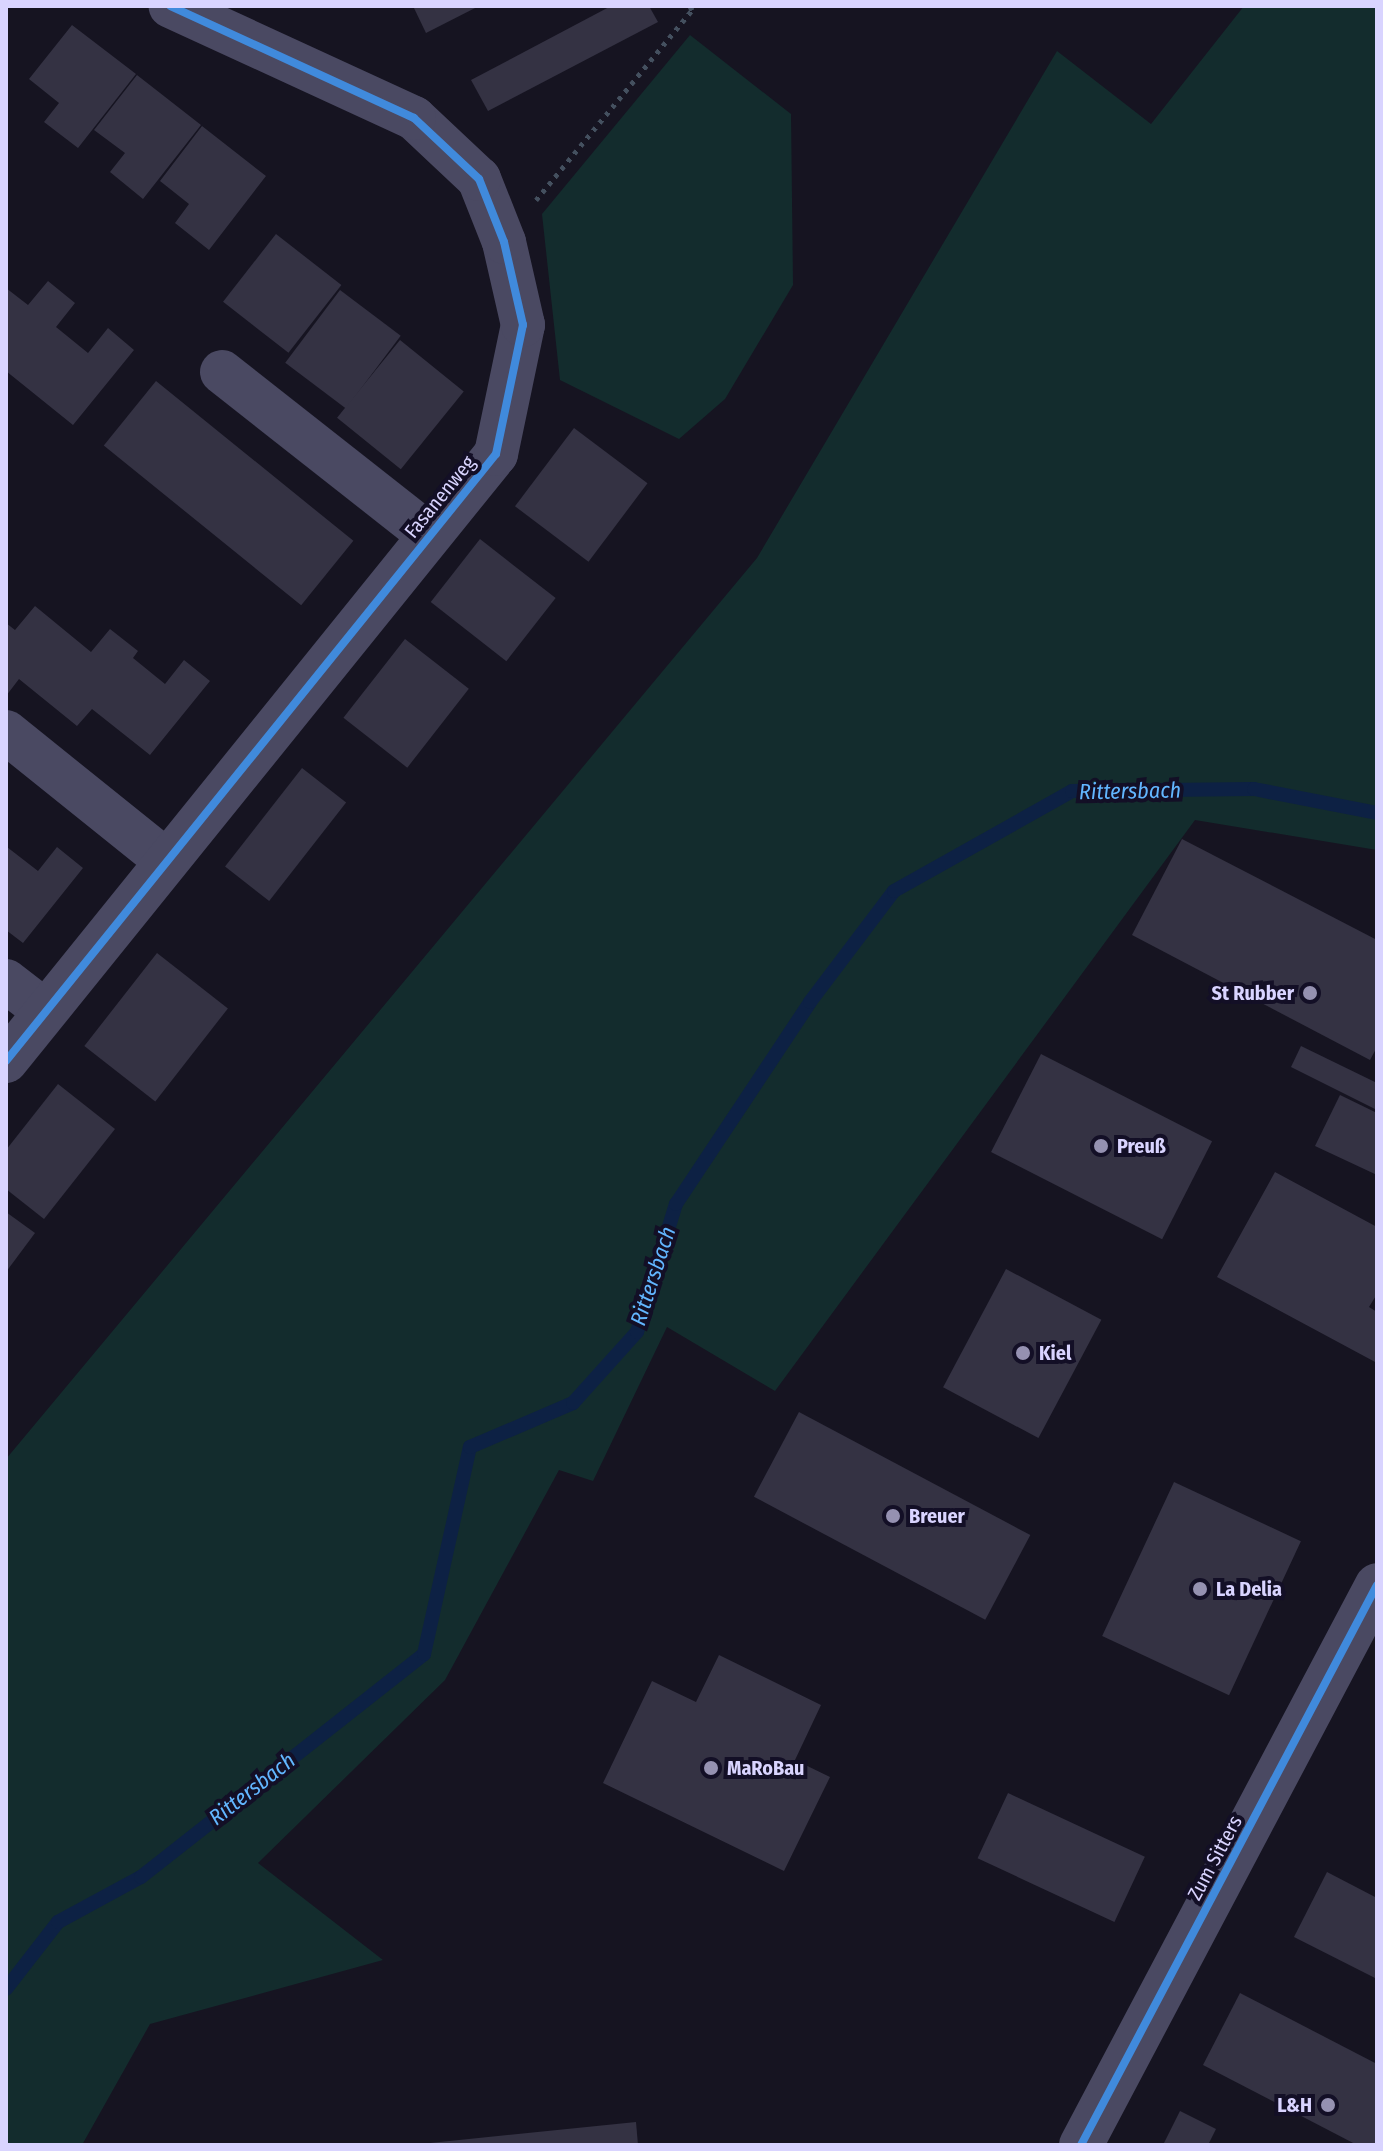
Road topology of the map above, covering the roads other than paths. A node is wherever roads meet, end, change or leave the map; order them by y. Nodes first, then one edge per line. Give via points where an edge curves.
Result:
1 (170, 6) edge
2 (222, 372) dead end
3 (429, 535) junction
4 (6, 732) edge
5 (164, 859) junction
6 (6, 981) edge
7 (45, 1011) junction
8 (6, 1061) edge
9 (1377, 1585) edge
10 (1081, 2145) edge

1 - 3 street, Fasanenweg via 414,118 479,179 504,242 523,325 496,454
2 - 3 street, Fasanenweg
3 - 5 street, Fasanenweg
4 - 5 street
5 - 7 street, Fasanenweg
6 - 7 street
7 - 8 street, Fasanenweg
9 - 10 street, Zum Sitters

